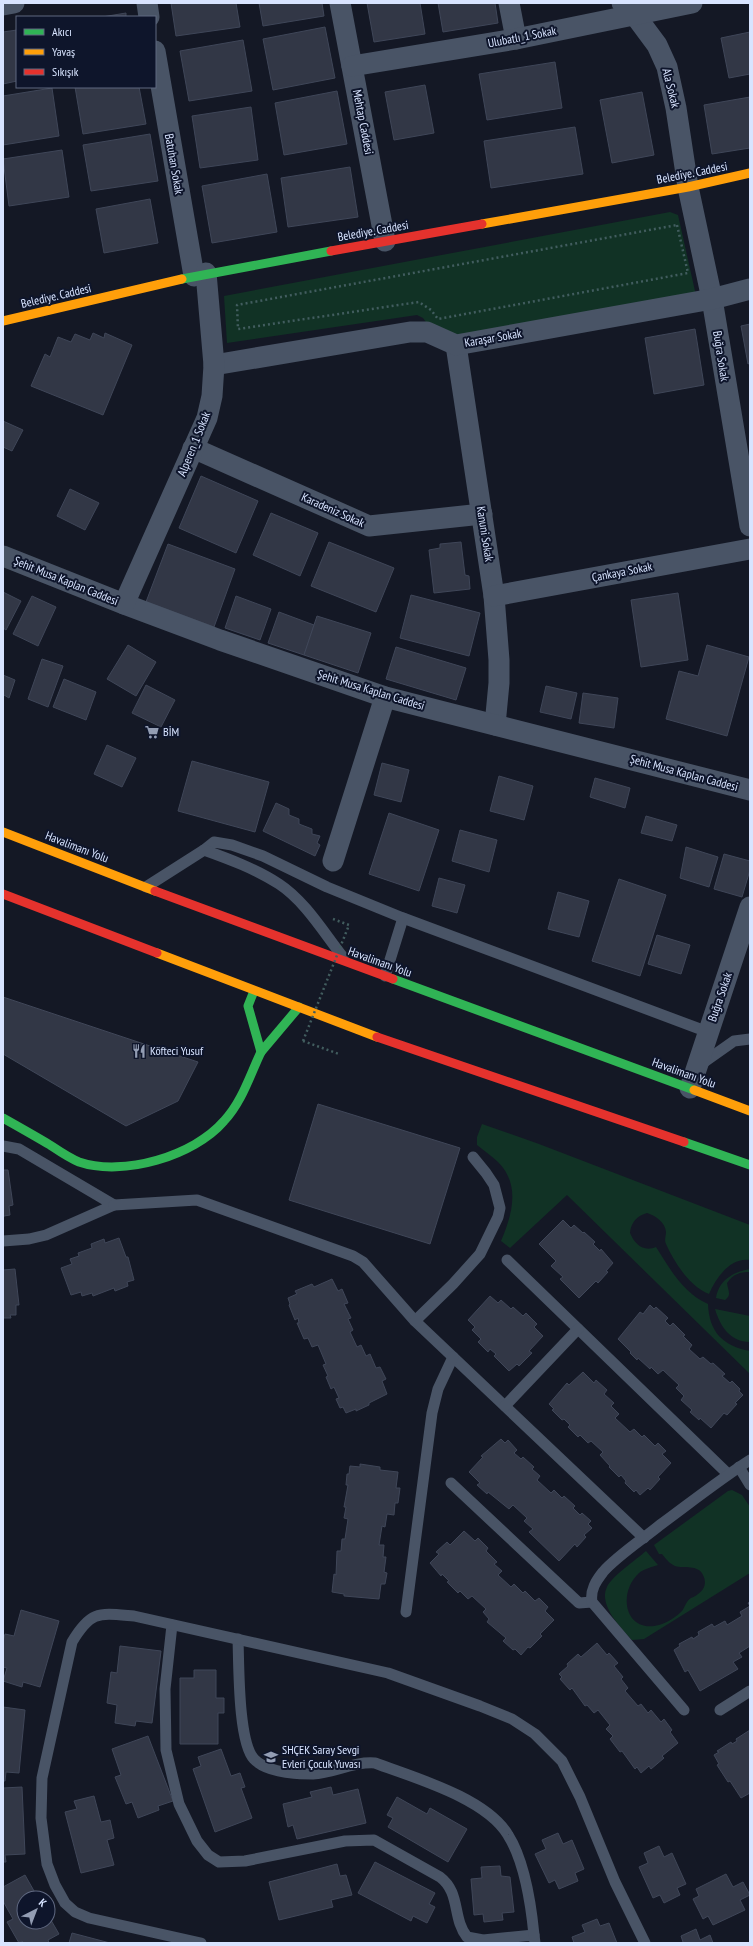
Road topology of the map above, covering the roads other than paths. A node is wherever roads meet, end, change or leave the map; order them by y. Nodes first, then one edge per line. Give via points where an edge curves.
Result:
1 (14, 3) edge
2 (147, 3) edge
3 (340, 3) edge
4 (509, 3) edge
5 (692, 3) edge
6 (3, 5) edge
7 (628, 9) edge
8 (149, 16) edge
9 (516, 39) junction
10 (156, 57) edge
11 (352, 66) junction
12 (750, 173) edge
13 (688, 187) junction
14 (385, 240) junction
15 (200, 274) junction
16 (750, 289) edge
17 (712, 299) junction
18 (3, 321) edge
19 (456, 345) junction
20 (214, 365) junction
21 (193, 448) junction
22 (482, 514) junction
23 (750, 526) edge
24 (750, 548) edge
25 (3, 556) edge
26 (494, 596) junction
27 (124, 604) junction
28 (385, 697) junction
29 (495, 725) junction
30 (750, 790) edge
31 (3, 832) edge
32 (204, 850) junction
33 (334, 861) dead end
34 (146, 887) junction
35 (3, 894) edge
36 (750, 907) edge
37 (403, 918) junction
38 (347, 962) junction
39 (385, 976) junction
40 (254, 991) junction
41 (299, 1007) junction
42 (708, 1032) junction
43 (750, 1038) edge
44 (261, 1052) junction
45 (696, 1068) junction
46 (690, 1088) junction
47 (750, 1111) edge
48 (3, 1118) edge
49 (3, 1146) edge
50 (473, 1157) dead end
51 (750, 1165) edge
52 (114, 1205) junction
53 (3, 1241) edge
54 (507, 1260) dead end
55 (415, 1320) junction
56 (578, 1330) junction
57 (453, 1357) junction
58 (505, 1406) junction
59 (750, 1460) edge
60 (739, 1468) junction
61 (728, 1474) junction
62 (451, 1484) dead end
63 (750, 1485) edge
64 (644, 1538) junction
65 (592, 1602) junction
66 (406, 1612) dead end
67 (172, 1625) junction
68 (238, 1639) junction
69 (750, 1692) edge
70 (684, 1710) dead end
71 (720, 1710) dead end
72 (534, 1939) edge
73 (201, 1943) edge
74 (645, 1943) edge

1 - 6 street
2 - 8 street
3 - 11 street, Mehtap Caddesi
4 - 9 street
5 - 7 street, Ulubatlı_1 Sokak
7 - 9 street, Ulubatlı_1 Sokak
7 - 13 street, Ala Sokak via 657,45 667,67
9 - 11 street, Ulubatlı_1 Sokak
10 - 15 street, Batuhan Sokak
11 - 14 street, Mehtap Caddesi
12 - 13 main road, Belediye. Caddesi
13 - 14 main road, Belediye. Caddesi
13 - 17 street, Buğra Sokak
14 - 15 main road, Belediye. Caddesi
15 - 18 main road, Belediye. Caddesi
15 - 20 street, Alperen_1 Sokak
16 - 17 street, Karaşar Sokak
17 - 19 street, Karaşar Sokak
17 - 23 street, Buğra Sokak
19 - 20 street, Karaşar Sokak via 427,332 410,332
19 - 22 street, Kanuni Sokak
20 - 21 street, Alperen_1 Sokak via 212,396 207,418
21 - 22 street, Karadeniz Sokak via 369,526
21 - 27 street, Alperen_1 Sokak
22 - 26 street, Kanuni Sokak
24 - 26 street, Çankaya Sokak
25 - 27 street, Şehit Musa Kaplan Caddesi
26 - 29 street, Kanuni Sokak via 499,660
27 - 28 street, Şehit Musa Kaplan Caddesi
28 - 29 street, Şehit Musa Kaplan Caddesi
28 - 33 street
29 - 30 street, Şehit Musa Kaplan Caddesi
31 - 34 main road, Havalimanı Yolu
32 - 34 lane
32 - 37 lane via 214,842 257,854 327,887
32 - 38 lane via 265,876 285,889 301,904
34 - 38 main road, Havalimanı Yolu
35 - 40 main road
36 - 42 street, Buğra Sokak
37 - 39 lane
37 - 42 lane
38 - 39 main road, Havalimanı Yolu
39 - 46 main road, Havalimanı Yolu
40 - 41 main road
40 - 44 main road via 248,1006
41 - 44 main road
41 - 51 main road via 377,1037
42 - 45 street, Buğra Sokak
43 - 45 lane via 734,1041
44 - 48 main road via 237,1105 224,1121 209,1136 174,1154 154,1160 124,1166 101,1166 79,1162
45 - 46 street, Buğra Sokak
46 - 47 main road, Havalimanı Yolu
49 - 52 lane via 19,1149
50 - 55 lane via 494,1185 500,1208 498,1217 480,1254
52 - 53 lane via 46,1235
52 - 55 lane via 197,1200 353,1256 363,1262
54 - 56 lane
55 - 57 lane
56 - 58 lane
56 - 61 lane
57 - 58 lane
57 - 66 lane via 438,1389 432,1413
58 - 64 lane
59 - 60 lane
60 - 61 lane
60 - 63 lane
61 - 64 lane
62 - 65 lane via 579,1603
64 - 65 lane via 604,1571 590,1594
65 - 70 lane
67 - 68 lane
67 - 72 lane via 165,1689 166,1750 179,1804 197,1841 208,1855 219,1862 245,1861 345,1841 374,1840 449,1884 460,1929 467,1937 483,1940
67 - 73 lane via 108,1613 86,1621 81,1627 72,1642 42,1778 43,1840 47,1864 55,1885 65,1904 75,1912 89,1918
68 - 72 lane via 243,1727 247,1745 254,1759 264,1766 282,1771 313,1774 364,1762 375,1763 478,1805 508,1834 516,1850 531,1909
68 - 74 lane via 388,1673 512,1719 535,1734 562,1761
69 - 71 lane

